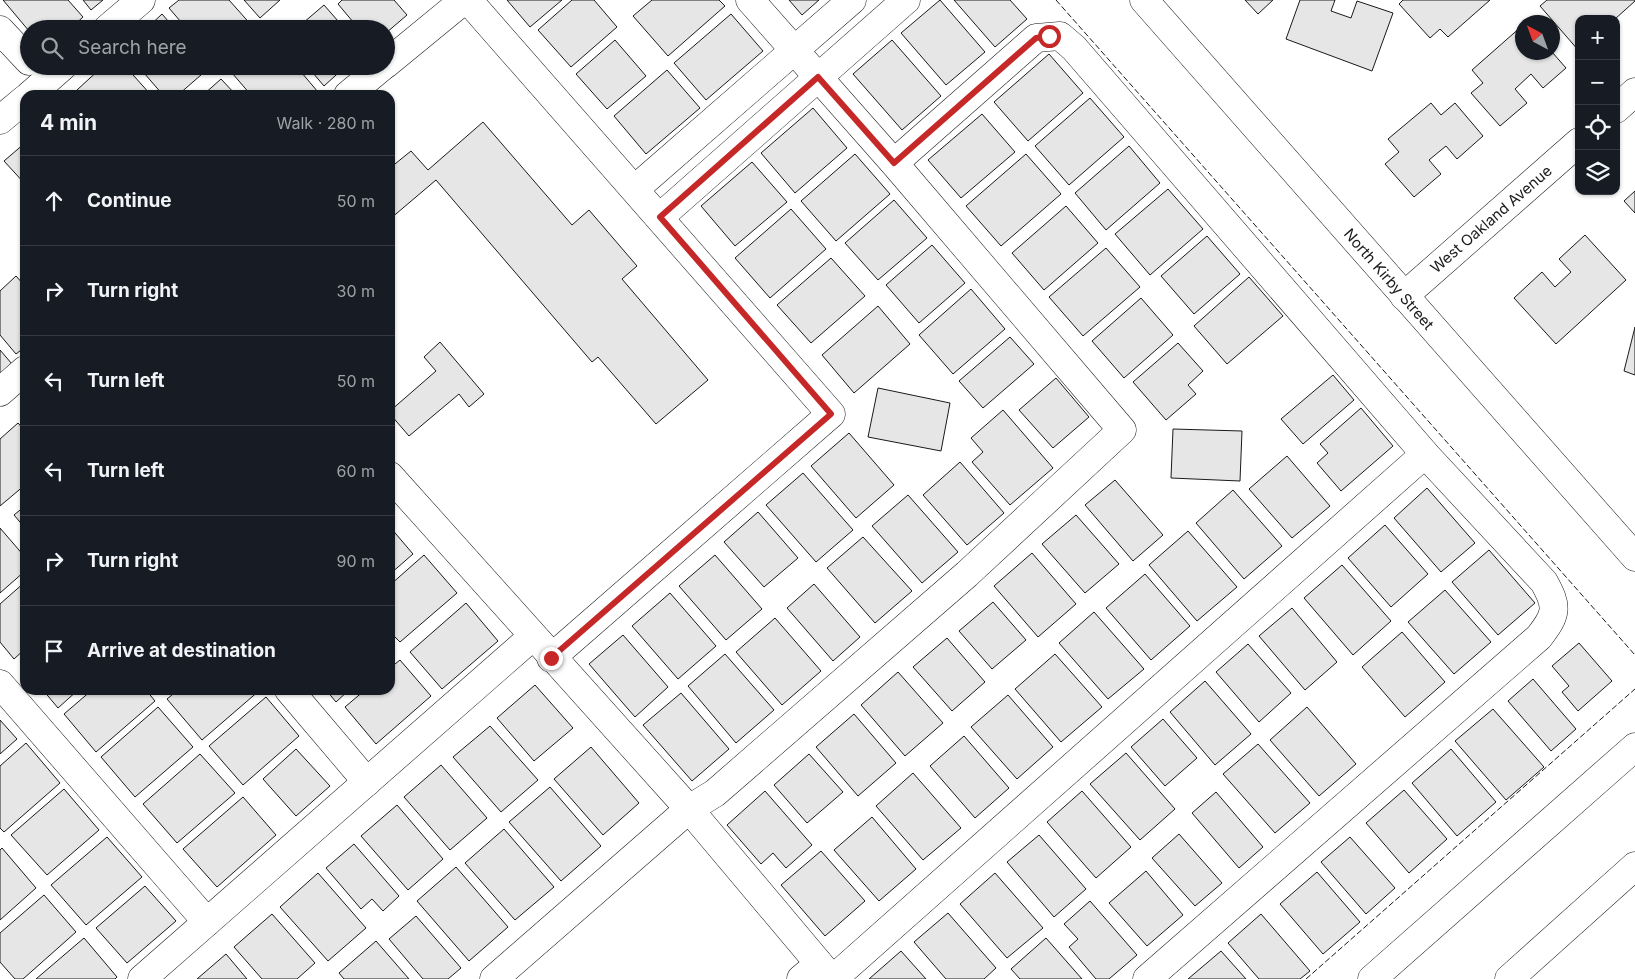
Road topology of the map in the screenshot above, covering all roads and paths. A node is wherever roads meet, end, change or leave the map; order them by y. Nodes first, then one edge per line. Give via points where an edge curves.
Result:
1 (141, 0) edge
2 (466, 0) edge
3 (750, 0) edge
4 (852, 0) edge
5 (906, 0) edge
6 (1144, 0) edge
7 (118, 20) edge
8 (0, 30) edge
9 (794, 50) junction
10 (20, 51) edge
11 (395, 57) edge
12 (372, 75) edge
13 (818, 77) junction
14 (354, 90) edge
15 (1635, 92) edge
16 (20, 103) edge
17 (1620, 105) edge
18 (0, 120) edge
19 (1575, 146) edge
20 (894, 163) junction
21 (635, 189) junction
22 (660, 217) junction
23 (1404, 296) junction
24 (1425, 454) junction
25 (395, 482) edge
26 (1635, 557) edge
27 (532, 637) junction
28 (551, 658) junction
29 (0, 684) edge
30 (292, 695) edge
31 (1635, 747) edge
32 (367, 782) junction
33 (689, 809) junction
34 (1635, 866) edge
35 (207, 922) junction
36 (821, 975) edge
37 (142, 979) edge
38 (494, 979) edge
39 (1147, 979) edge
40 (1372, 979) edge
41 (1509, 979) edge

1 - 7 street
2 - 11 street
2 - 21 street
3 - 9 street
4 - 9 street
5 - 13 street
6 - 23 street, North Kirby Street
8 - 10 street
9 - 13 street
9 - 21 street
12 - 14 street
13 - 20 street
13 - 22 street
15 - 17 street
16 - 18 street
19 - 23 street, West Oakland Avenue
20 - 24 street via 1036,38 1060,36 1074,48
20 - 33 street via 1122,430 967,574 715,793
21 - 22 street
22 - 28 street via 831,414
23 - 26 street, North Kirby Street
24 - 36 street
24 - 39 street via 1544,582 1556,610 1549,625
25 - 27 street
27 - 28 street
27 - 32 street
28 - 33 street
29 - 35 street
30 - 32 street
31 - 40 street
32 - 35 street
33 - 36 street
33 - 38 street
34 - 41 street
35 - 37 street

